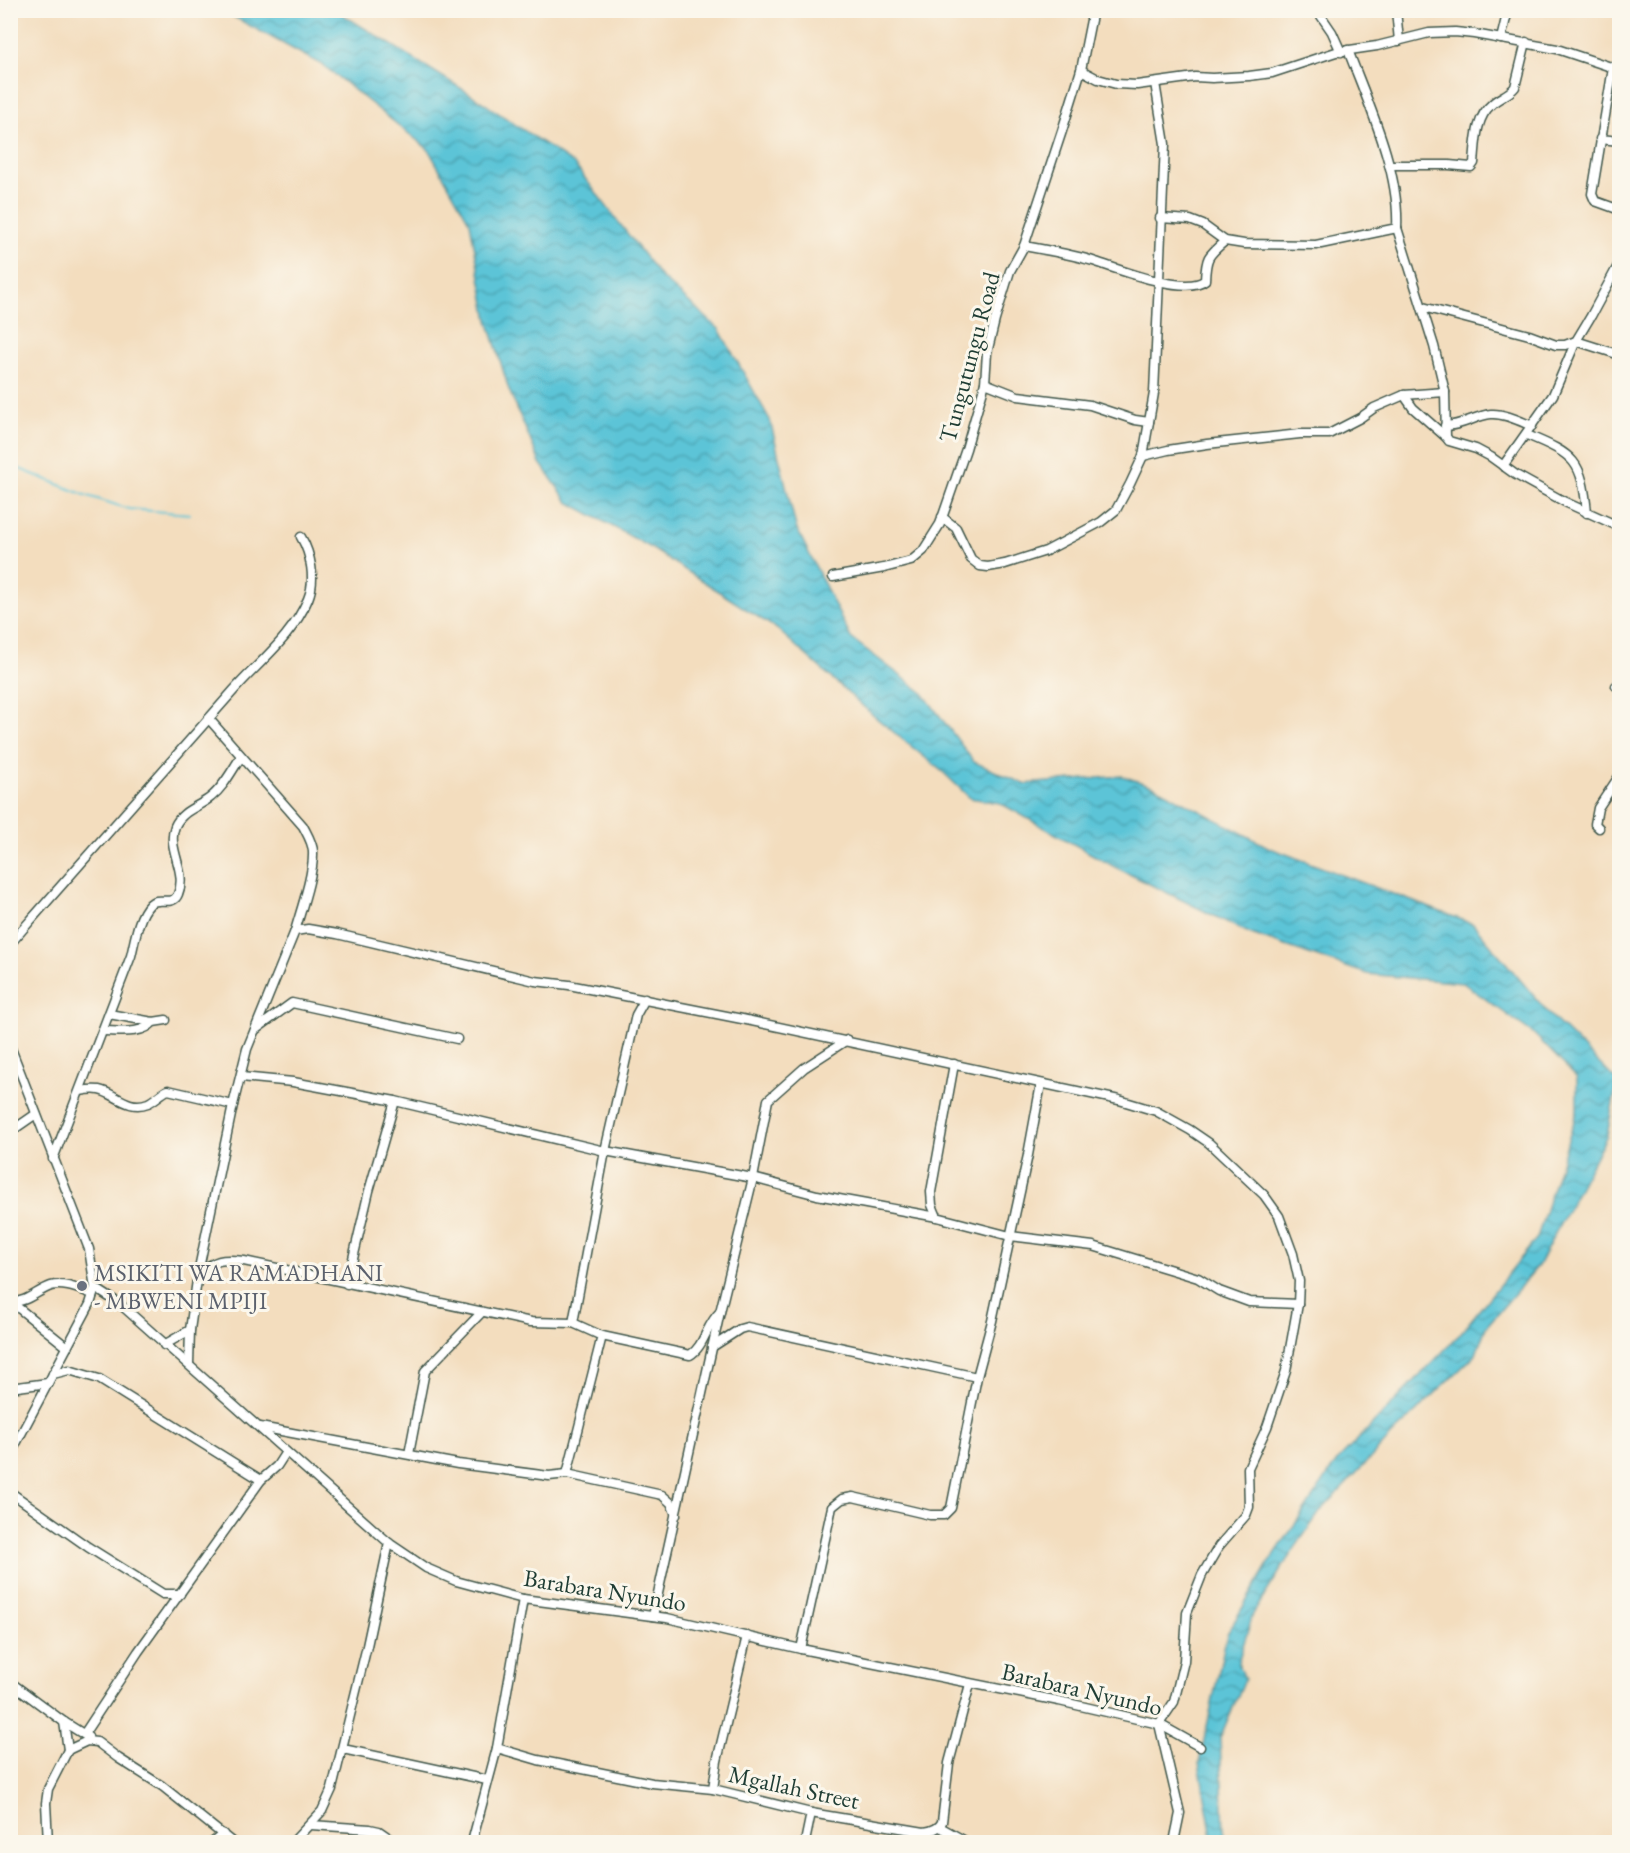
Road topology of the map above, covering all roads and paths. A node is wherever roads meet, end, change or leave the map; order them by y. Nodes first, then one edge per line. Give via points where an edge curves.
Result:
1 (1093, 10) edge
2 (1317, 10) edge
3 (1396, 10) edge
4 (1509, 10) edge
5 (1501, 39) junction
6 (1399, 41) junction
7 (1526, 42) junction
8 (1345, 51) junction
9 (1616, 69) edge
10 (1081, 70) junction
11 (1155, 83) junction
12 (1600, 139) junction
13 (1620, 141) edge
14 (1389, 165) junction
15 (1620, 210) edge
16 (1160, 219) junction
17 (1397, 228) junction
18 (1225, 241) junction
19 (1024, 246) junction
20 (1620, 262) edge
21 (1158, 281) junction
22 (1423, 307) junction
23 (1576, 341) junction
24 (1620, 355) edge
25 (985, 383) junction
26 (1444, 392) junction
27 (1404, 395) junction
28 (1149, 422) junction
29 (1445, 426) junction
30 (1532, 426) junction
31 (1527, 435) junction
32 (1446, 437) junction
33 (1143, 456) junction
34 (1503, 466) junction
35 (1587, 513) junction
36 (942, 517) junction
37 (1620, 527) edge
38 (301, 537) dead end
39 (834, 577) dead end
40 (209, 719) junction
41 (241, 757) junction
42 (1620, 775) edge
43 (1599, 828) dead end
44 (296, 931) junction
45 (10, 944) edge
46 (645, 999) junction
47 (109, 1014) junction
48 (166, 1020) dead end
49 (153, 1022) junction
50 (103, 1031) junction
51 (254, 1031) junction
52 (457, 1039) dead end
53 (846, 1040) junction
54 (10, 1046) edge
55 (954, 1064) junction
56 (14, 1067) edge
57 (241, 1077) junction
58 (1041, 1084) junction
59 (80, 1092) junction
60 (395, 1101) junction
61 (233, 1105) junction
62 (36, 1114) junction
63 (10, 1132) edge
64 (605, 1151) junction
65 (53, 1159) junction
66 (753, 1178) junction
67 (937, 1218) junction
68 (1010, 1236) junction
69 (198, 1272) junction
70 (347, 1284) junction
71 (94, 1291) junction
72 (11, 1302) edge
73 (1298, 1304) junction
74 (482, 1312) junction
75 (720, 1312) junction
76 (573, 1323) junction
77 (190, 1330) junction
78 (602, 1336) junction
79 (164, 1345) junction
80 (67, 1347) junction
81 (712, 1347) junction
82 (189, 1364) junction
83 (53, 1374) junction
84 (977, 1377) junction
85 (48, 1383) junction
86 (10, 1388) edge
87 (260, 1427) junction
88 (286, 1452) junction
89 (409, 1454) junction
90 (10, 1455) edge
91 (567, 1474) junction
92 (261, 1480) junction
93 (10, 1491) edge
94 (677, 1516) junction
95 (389, 1543) junction
96 (163, 1594) junction
97 (180, 1594) junction
98 (523, 1599) junction
99 (170, 1608) junction
100 (654, 1616) junction
101 (747, 1636) junction
102 (801, 1649) junction
103 (10, 1682) edge
104 (970, 1684) junction
105 (64, 1722) junction
106 (1159, 1724) junction
107 (84, 1734) junction
108 (97, 1742) junction
109 (1200, 1747) dead end
110 (497, 1748) junction
111 (343, 1749) junction
112 (68, 1750) junction
113 (487, 1780) junction
114 (713, 1789) junction
115 (811, 1813) junction
116 (311, 1825) junction
117 (940, 1827) junction
118 (223, 1834) junction
119 (48, 1842) edge
120 (213, 1842) edge
121 (232, 1842) edge
122 (293, 1842) edge
123 (395, 1842) edge
124 (472, 1842) edge
125 (805, 1842) edge
126 (967, 1842) edge
127 (1174, 1842) edge

1 - 10 street, Tungutungu Road
2 - 8 street
3 - 6 street
4 - 5 street
5 - 6 street via 1429,33
5 - 7 street
6 - 8 street
7 - 9 street
7 - 14 street via 1515,87 1485,110 1471,167
8 - 11 street via 1272,73 1186,77
8 - 14 street via 1375,120
9 - 12 street
10 - 11 street via 1116,84
10 - 19 street, Tungutungu Road
11 - 16 street via 1165,144
12 - 13 street
12 - 15 street via 1592,194 1595,201
14 - 17 street via 1395,187
16 - 18 street via 1190,220
16 - 21 street
17 - 18 street via 1316,245
17 - 22 street
18 - 21 street via 1207,259 1202,283
19 - 21 street
19 - 25 street, Tungutungu Road via 1010,271 994,320
20 - 23 street
21 - 28 street via 1154,393
22 - 23 street via 1557,345
22 - 26 street
23 - 24 street
23 - 30 street via 1553,395
25 - 28 street via 1017,396 1090,405
25 - 36 street, Tungutungu Road
26 - 27 street
26 - 29 street
27 - 32 street
27 - 33 street via 1329,434 1207,444
28 - 33 street
29 - 30 street via 1491,414
29 - 32 street
30 - 31 street
31 - 34 street
31 - 35 street via 1575,461 1585,490
32 - 34 street
33 - 36 street via 1116,510 1046,552 988,567 975,563 956,528
34 - 35 street
35 - 37 street
36 - 39 street, Tungutungu Road via 924,551 911,561
38 - 40 street via 309,550 309,597 283,640
40 - 41 street
40 - 45 street
41 - 44 street via 303,826 310,841 311,868
41 - 47 street via 212,797 187,811 176,824 173,848 180,870 179,893 169,902 151,903 145,912
42 - 43 street via 1598,808 1595,824
44 - 46 street via 337,934 535,981
44 - 51 street
46 - 53 street
46 - 64 street via 636,1015
47 - 49 street
47 - 50 street
48 - 49 street
49 - 50 street via 142,1030
50 - 59 street
51 - 52 street via 292,1003
51 - 57 street
53 - 55 street
53 - 66 street via 804,1068 768,1100
54 - 56 street
55 - 58 street
55 - 67 street via 931,1192
56 - 62 street
57 - 60 street
57 - 61 street
58 - 68 street
58 - 73 street via 1156,1111 1209,1143 1264,1195 1279,1216 1299,1281
59 - 61 street via 101,1090 134,1104 149,1103 168,1090
59 - 65 street
60 - 64 street
60 - 70 street
61 - 69 street
62 - 63 street
62 - 65 street
64 - 66 street
64 - 76 street
65 - 71 street via 89,1249
66 - 67 street via 817,1195
66 - 75 street
67 - 68 street
68 - 73 street via 1093,1246 1198,1278 1249,1302
68 - 84 street
69 - 70 street via 226,1259
69 - 77 street
70 - 74 street
71 - 72 street, Barabara Nyundo via 53,1285 19,1303
71 - 79 street, Barabara Nyundo via 120,1304
71 - 80 street
72 - 80 street
73 - 106 street via 1286,1371 1248,1468 1249,1507 1211,1557 1186,1613 1184,1661 1174,1702
74 - 76 street via 531,1322
74 - 89 street via 425,1371
75 - 78 street via 690,1355
75 - 81 street
76 - 78 street
77 - 79 street
77 - 82 street
78 - 91 street
79 - 82 street, Barabara Nyundo
80 - 83 street
81 - 84 street via 747,1327
81 - 94 street
82 - 87 street, Barabara Nyundo
83 - 85 street
83 - 92 street via 69,1370 99,1379
84 - 102 street via 948,1513 930,1515 853,1497 831,1507
85 - 86 street
85 - 90 street
87 - 88 street, Barabara Nyundo
87 - 89 street
88 - 92 street
88 - 95 street, Barabara Nyundo
89 - 91 street via 549,1476
91 - 94 street via 662,1495
92 - 97 street
93 - 96 street
94 - 100 street
95 - 98 street, Barabara Nyundo via 446,1577
95 - 111 street
96 - 97 street
96 - 99 street
97 - 99 street
98 - 100 street, Barabara Nyundo
98 - 110 street
99 - 107 street
100 - 101 street, Barabara Nyundo
101 - 102 street, Barabara Nyundo
101 - 114 street
102 - 104 street, Barabara Nyundo
103 - 105 street
104 - 106 street, Barabara Nyundo
104 - 117 street via 949,1763
105 - 107 street
105 - 112 street
106 - 109 street, Barabara Nyundo
106 - 127 street via 1180,1813
107 - 108 street
108 - 112 street via 82,1743
108 - 118 street
110 - 113 street
110 - 114 street, Mgallah Street via 652,1783
111 - 113 street
111 - 116 street via 328,1801
112 - 119 street via 48,1789
113 - 124 street
114 - 115 street, Mgallah Street
115 - 117 street, Mgallah Street via 924,1832
115 - 125 street
116 - 122 street
116 - 123 street via 370,1829
117 - 126 street
118 - 120 street
118 - 121 street

